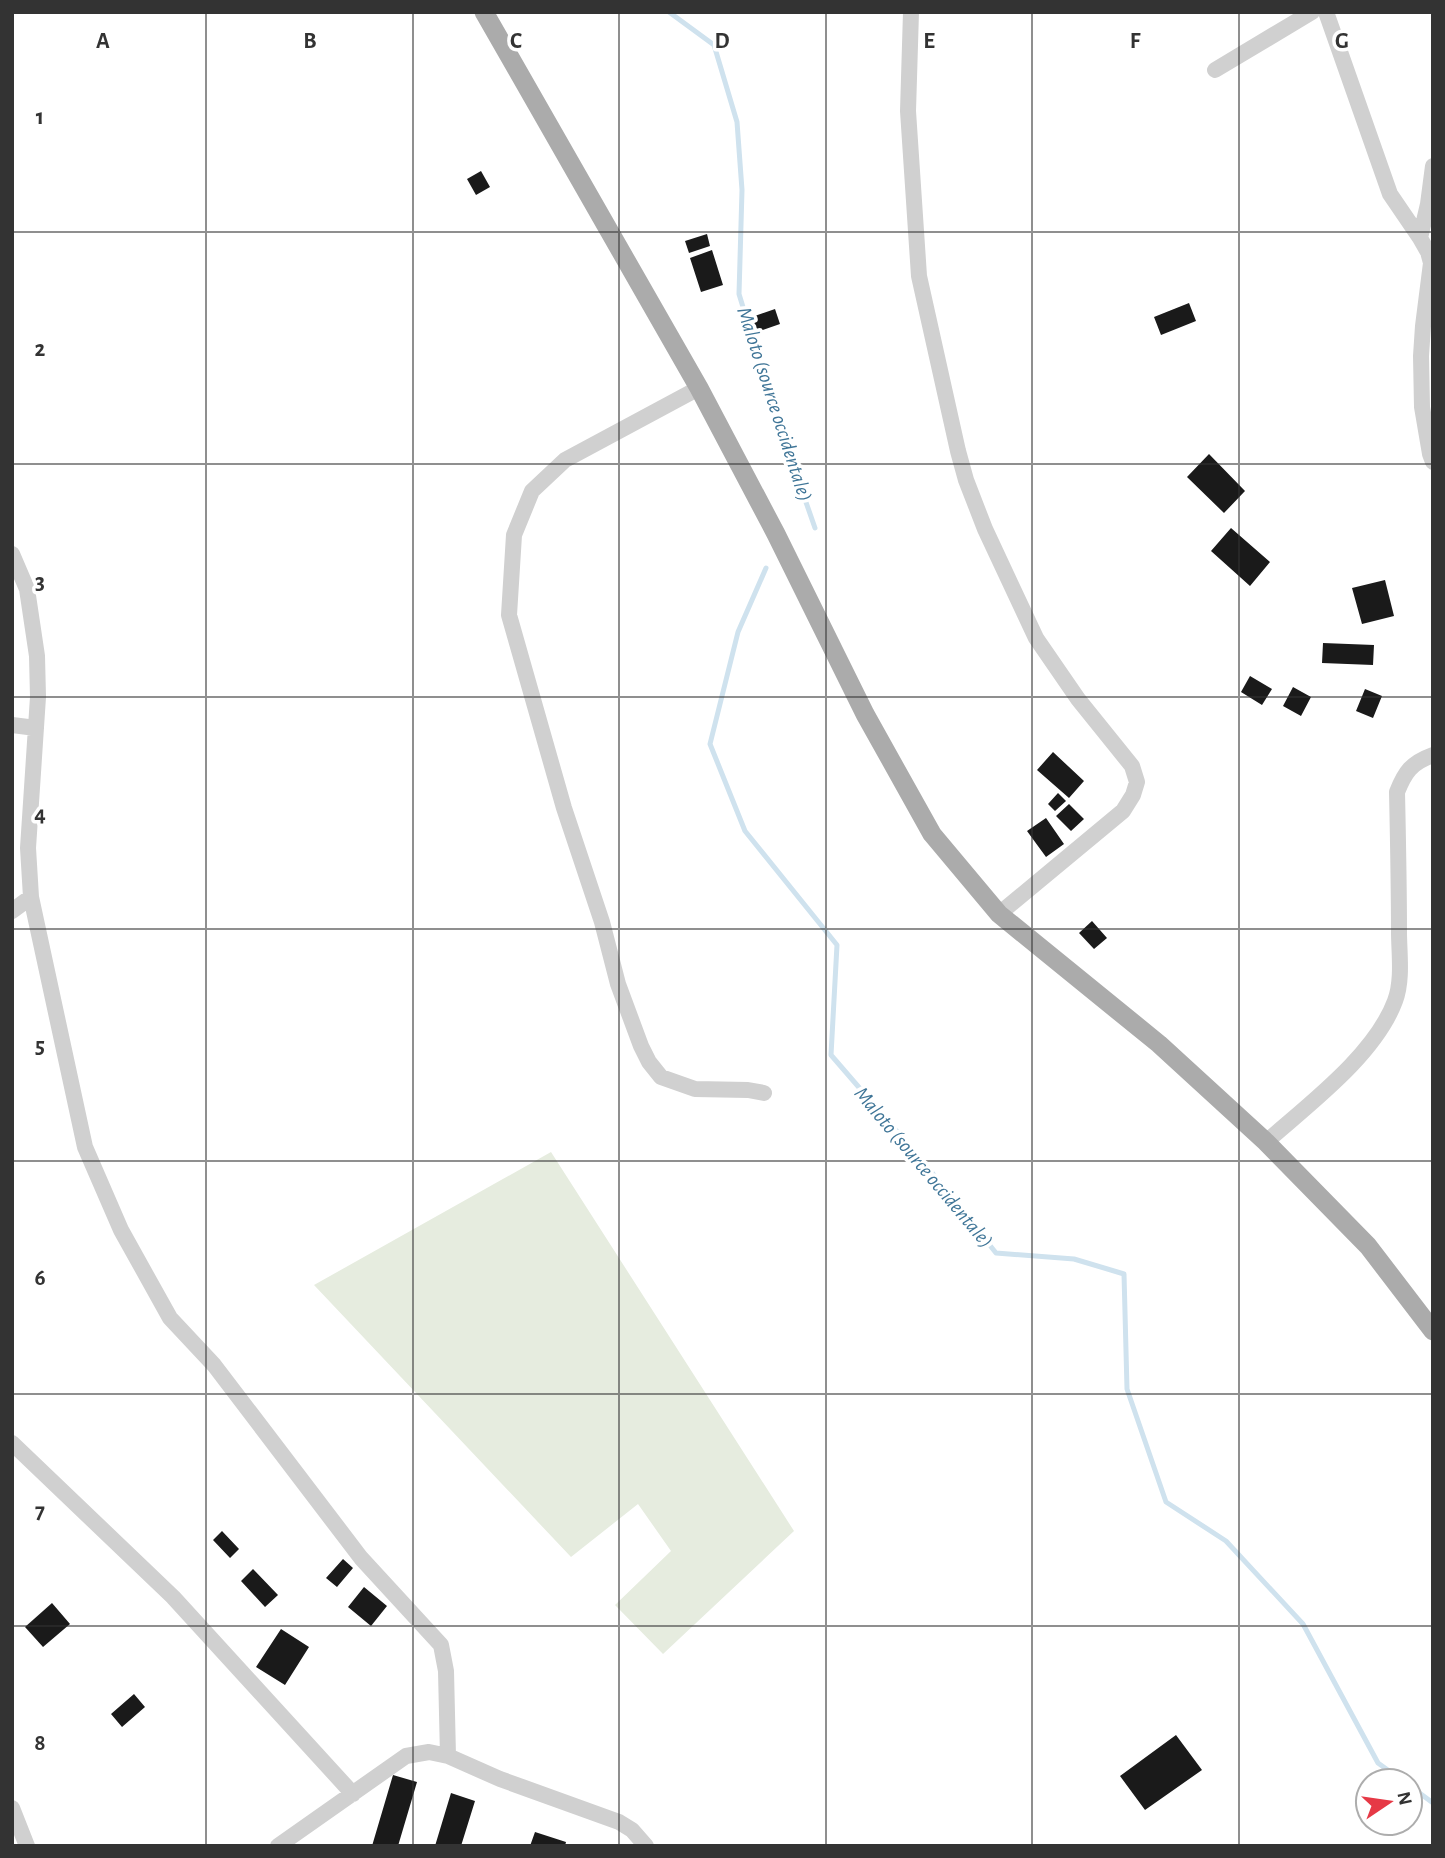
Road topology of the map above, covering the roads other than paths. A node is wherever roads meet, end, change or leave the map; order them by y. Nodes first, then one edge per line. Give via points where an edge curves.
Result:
1 (484, 12) edge
2 (911, 12) edge
3 (1312, 12) edge
4 (1326, 12) edge
5 (1215, 70) dead end
6 (1433, 166) edge
7 (1431, 203) edge
8 (1420, 238) junction
9 (1427, 353) edge
10 (699, 388) junction
11 (1433, 462) edge
12 (12, 554) edge
13 (12, 725) edge
14 (36, 728) junction
15 (1433, 755) edge
16 (31, 897) junction
17 (12, 911) edge
18 (999, 914) junction
19 (764, 1093) dead end
20 (1266, 1142) junction
21 (1433, 1331) edge
22 (12, 1444) edge
23 (447, 1756) junction
24 (352, 1794) junction
25 (12, 1808) edge
26 (27, 1846) edge
27 (278, 1846) edge
28 (646, 1846) edge

1 - 10 main road
2 - 18 street via 908,111 919,276 966,480 1036,638 1132,766 1137,782 1123,811
3 - 5 street
4 - 8 street via 1390,194
6 - 7 street
7 - 8 street
8 - 9 street via 1432,263 1423,326
9 - 11 street via 1422,407
10 - 18 main road via 865,714 932,834
10 - 19 street via 565,460 533,491 514,535 509,615 618,984 649,1062 661,1077 695,1089
12 - 14 street via 27,589 37,656
13 - 14 street
14 - 16 street via 28,848
15 - 20 street via 1412,766 1397,792 1396,999 1365,1049
16 - 17 street
16 - 23 street via 85,1147 121,1230 170,1318 214,1365 361,1558 441,1646 446,1671
18 - 20 main road via 1159,1044
20 - 21 main road via 1368,1246
22 - 24 street via 173,1597
23 - 24 street via 429,1752 406,1756
23 - 28 street via 619,1822
24 - 27 street
25 - 26 street

